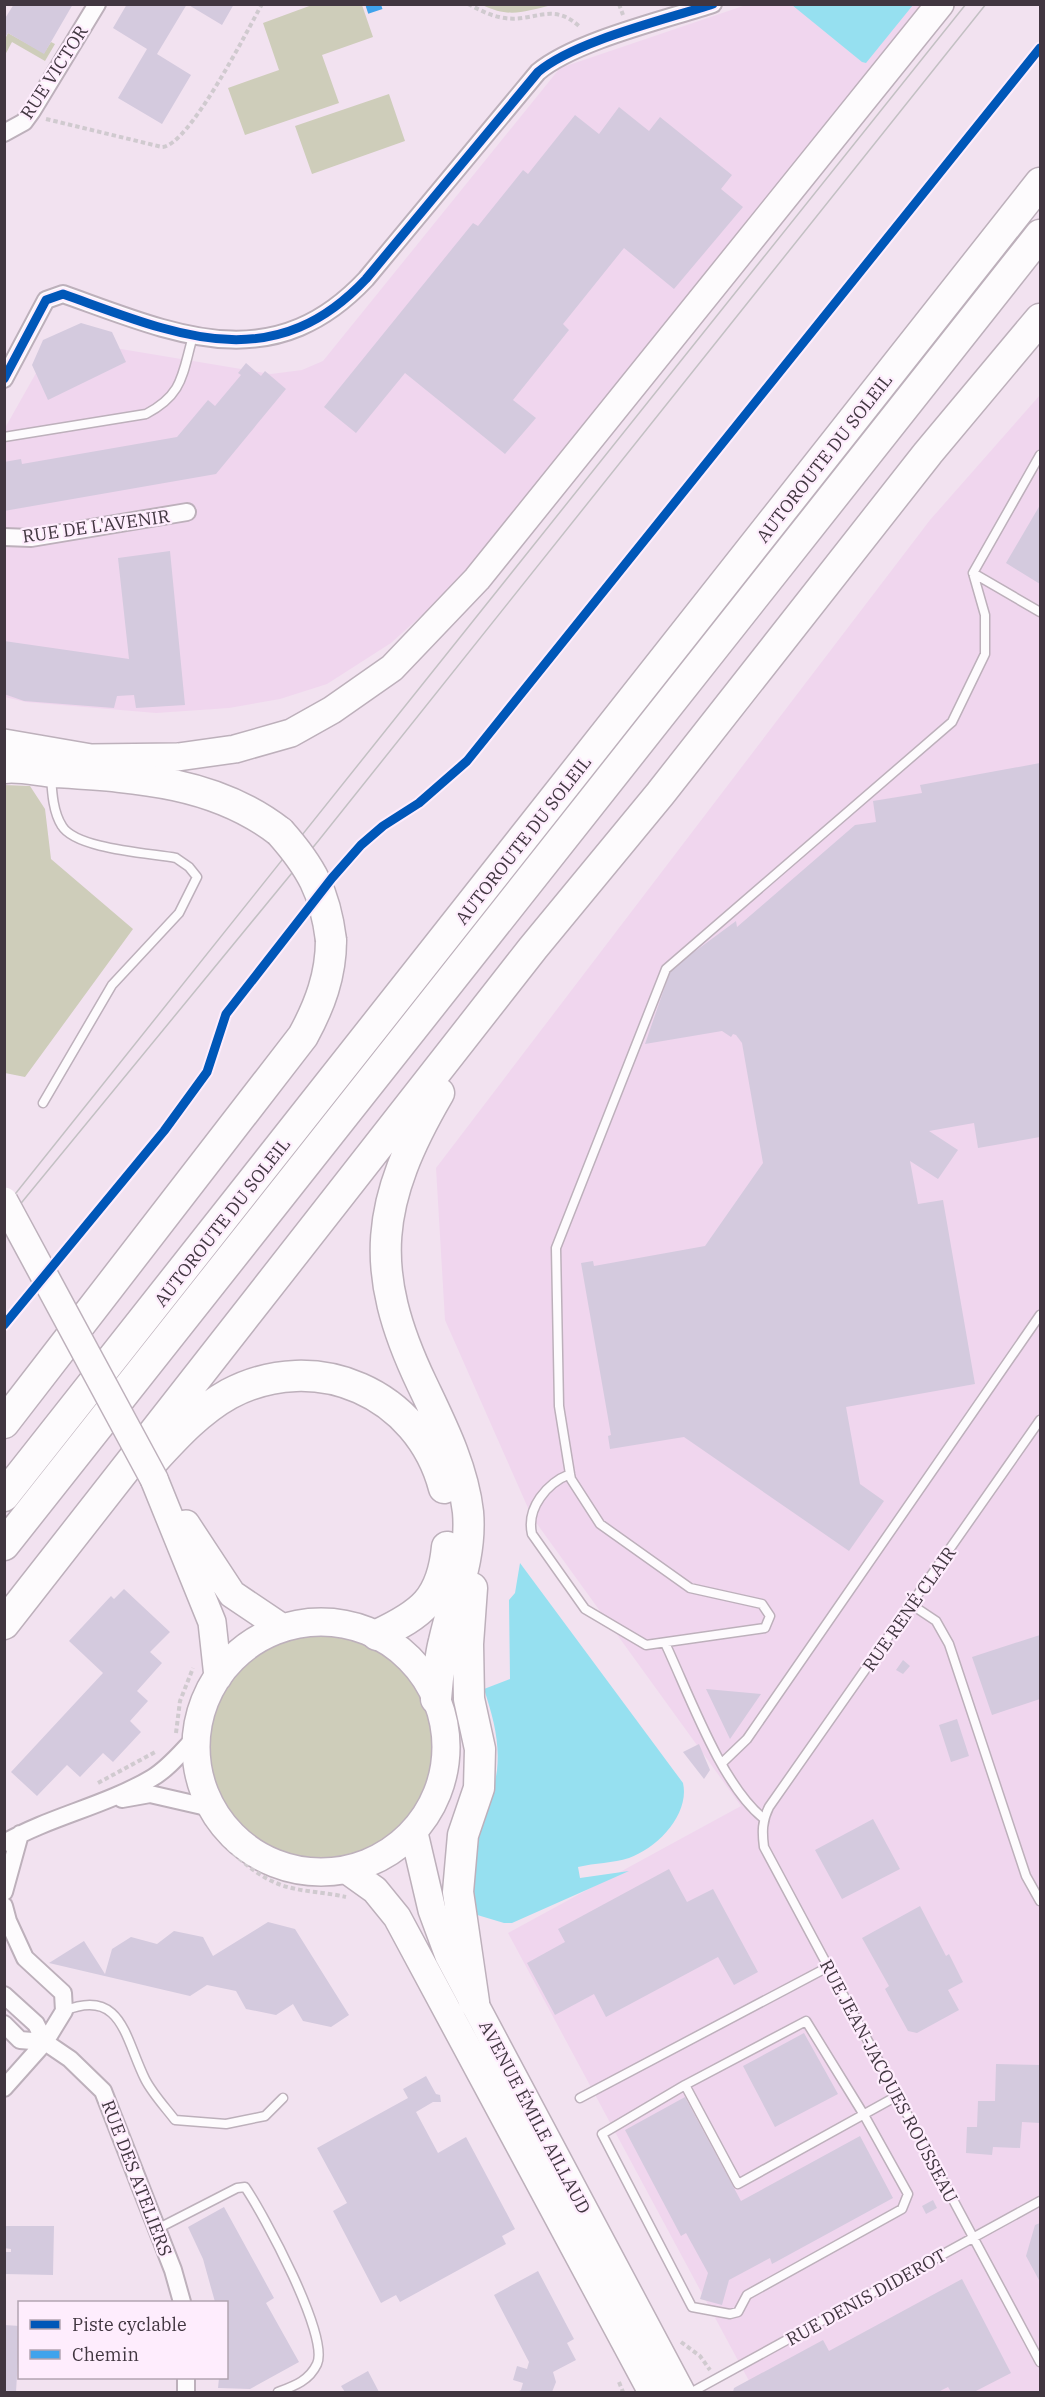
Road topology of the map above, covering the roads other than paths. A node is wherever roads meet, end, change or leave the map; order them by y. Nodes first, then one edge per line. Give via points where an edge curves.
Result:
1 (97, 4) edge
2 (713, 4) edge
3 (940, 4) edge
4 (4, 133) edge
5 (1041, 183) edge
6 (1041, 235) edge
7 (1041, 319) edge
8 (193, 336) junction
9 (4, 379) edge
10 (4, 437) edge
11 (1041, 455) edge
12 (187, 512) dead end
13 (4, 537) edge
14 (973, 573) junction
15 (1041, 612) edge
16 (4, 743) edge
17 (4, 768) edge
18 (51, 772) junction
19 (660, 794) junction
20 (43, 1103) dead end
21 (4, 1201) edge
22 (1041, 1315) edge
23 (1041, 1420) edge
24 (4, 1423) edge
25 (570, 1474) junction
26 (154, 1479) junction
27 (4, 1496) edge
28 (469, 1529) junction
29 (4, 1545) edge
30 (912, 1605) junction
31 (4, 1624) edge
32 (281, 1627) junction
33 (377, 1635) junction
34 (665, 1642) junction
35 (206, 1671) junction
36 (436, 1699) junction
37 (196, 1737) junction
38 (722, 1763) junction
39 (106, 1802) junction
40 (209, 1815) junction
41 (764, 1818) junction
42 (414, 1833) junction
43 (20, 1834) junction
44 (4, 1843) edge
45 (347, 1870) junction
46 (4, 1892) edge
47 (1041, 1901) edge
48 (4, 1906) edge
49 (828, 1968) junction
50 (4, 1995) edge
51 (474, 2002) junction
52 (64, 2012) junction
53 (4, 2024) edge
54 (45, 2042) junction
55 (685, 2085) junction
56 (4, 2088) edge
57 (897, 2096) junction
58 (283, 2098) dead end
59 (580, 2098) dead end
60 (864, 2115) junction
61 (1041, 2201) edge
62 (157, 2229) junction
63 (973, 2238) junction
64 (182, 2301) edge
65 (1041, 2362) edge
66 (278, 2392) edge
67 (651, 2392) edge
68 (681, 2392) edge
69 (692, 2392) edge

1 - 4 street, RUE VICTOR via 32,111 24,122
2 - 8 street via 549,62 366,279 329,312 304,326 252,340
3 - 16 main road via 485,571 392,668 291,733 235,749 178,757 91,758
5 - 27 highway, AUTOROUTE DU SOLEIL
6 - 29 highway, AUTOROUTE DU SOLEIL
7 - 19 highway via 928,453
8 - 9 street via 169,332 63,294 46,300
8 - 10 lane via 178,388 166,404 146,414
11 - 14 lane
12 - 13 street, RUE DE L'AVENIR via 31,538
14 - 15 lane
14 - 25 lane via 985,615 985,654 952,722 666,969 556,1248 559,1406
17 - 18 highway
18 - 20 lane via 52,795 62,826 81,841 176,858 197,877 179,913 112,985
18 - 24 highway, bridge via 112,775 209,792 258,815 279,832 315,877 327,913 331,966 324,992 303,1036
19 - 28 highway via 467,1048 410,1147 389,1204 385,1264 393,1312 407,1353 450,1445 464,1492
19 - 31 highway via 533,948
21 - 26 main road, bridge
22 - 38 lane via 747,1739
23 - 30 lane, RUE RENÉ CLAIR
25 - 34 lane via 555,1480 543,1493 529,1521 532,1534 585,1609 646,1645
25 - 34 lane via 600,1524 690,1588 762,1604 770,1616 765,1628
26 - 32 main road via 232,1594
26 - 35 main road via 212,1622
28 - 36 highway via 460,1587 439,1661
28 - 51 highway via 469,1699 480,1749 479,1788 464,1835 458,1892
30 - 41 lane, RUE RENÉ CLAIR
30 - 47 lane via 936,1621 949,1644 1026,1876
31 - 33 highway via 204,1410 256,1382 310,1376 348,1383 393,1407 420,1435 444,1486 447,1547 437,1589 416,1615
32 - 33 main road via 311,1622 347,1624
32 - 35 main road
33 - 36 main road via 416,1667
34 - 38 lane
35 - 37 main road
36 - 42 main road via 442,1716 446,1759 440,1786
37 - 39 street via 154,1777
37 - 40 main road
38 - 41 lane via 747,1805
39 - 40 street via 150,1794
39 - 43 street
40 - 45 main road via 268,1861 303,1871
41 - 49 lane, RUE JEAN-JACQUES ROUSSEAU via 764,1847
42 - 45 main road via 381,1857
42 - 51 main road, AVENUE ÉMILE AILLAUD via 432,1910 449,1956
43 - 44 street
43 - 46 street
45 - 67 main road, AVENUE ÉMILE AILLAUD via 375,1890 397,1917
48 - 52 street via 25,1958 63,1993
49 - 57 lane, RUE JEAN-JACQUES ROUSSEAU
49 - 59 lane
50 - 54 street via 36,2024
51 - 68 main road, AVENUE ÉMILE AILLAUD
52 - 54 street
52 - 58 lane via 97,2003 110,2010 121,2023 146,2081 175,2120 226,2124 265,2116
53 - 54 street via 20,2040
54 - 56 street
54 - 62 street, RUE DES ATELIERS via 70,2059 103,2091
55 - 60 lane via 806,2021
55 - 60 lane via 738,2184
55 - 60 lane via 602,2134 692,2307 730,2314 738,2312 747,2295 902,2209 908,2194
57 - 60 lane
57 - 63 lane, RUE JEAN-JACQUES ROUSSEAU
61 - 63 lane, RUE DENIS DIDEROT
62 - 64 street, RUE DES ATELIERS
62 - 66 lane via 245,2187 292,2271 319,2345 318,2362 304,2382
63 - 65 lane, RUE JEAN-JACQUES ROUSSEAU
63 - 69 lane, RUE DENIS DIDEROT

